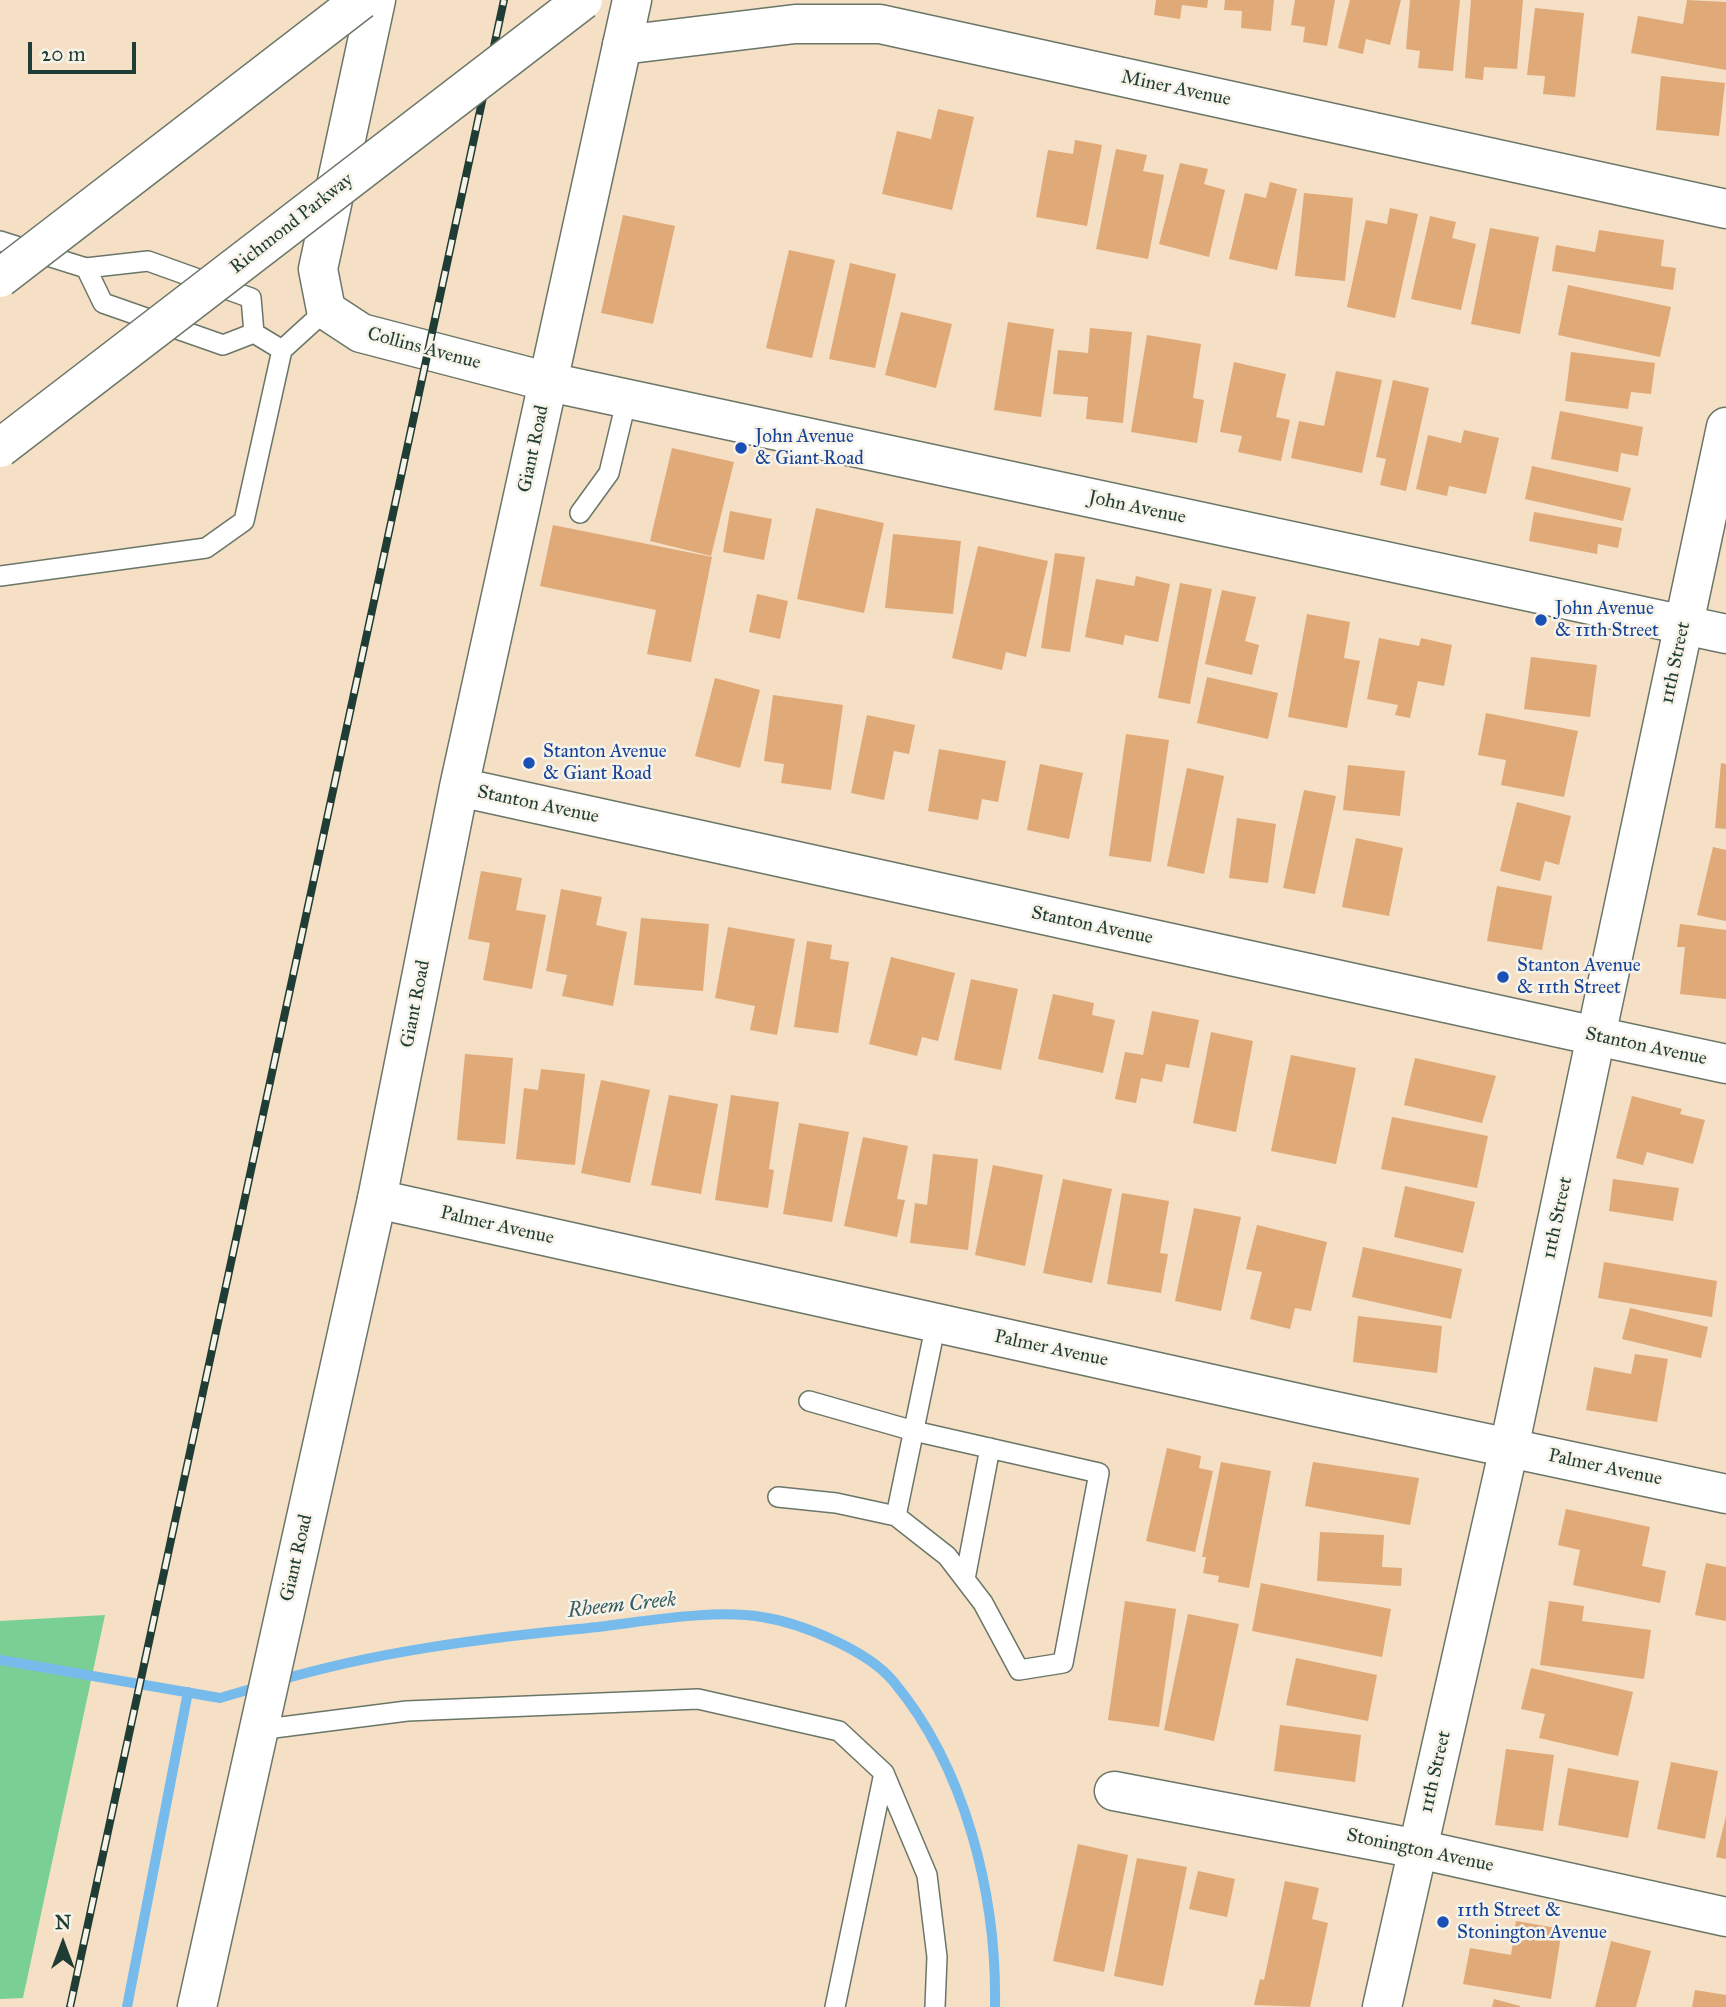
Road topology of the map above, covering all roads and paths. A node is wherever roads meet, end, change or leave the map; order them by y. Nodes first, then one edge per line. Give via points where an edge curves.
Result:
1 (361, 0) edge
2 (376, 0) edge
3 (583, 0) edge
4 (632, 0) edge
5 (622, 45) junction
6 (1726, 209) edge
7 (0, 241) edge
8 (86, 268) junction
9 (0, 278) edge
10 (326, 310) junction
11 (254, 333) junction
12 (282, 350) junction
13 (548, 382) junction
14 (627, 398) junction
15 (1726, 427) edge
16 (0, 448) edge
17 (580, 513) dead end
18 (0, 576) edge
19 (1684, 625) junction
20 (1726, 634) edge
21 (459, 788) junction
22 (1596, 1037) junction
23 (1726, 1064) edge
24 (377, 1199) junction
25 (936, 1324) junction
26 (809, 1401) dead end
27 (914, 1431) junction
28 (989, 1448) junction
29 (1509, 1448) junction
30 (1726, 1494) edge
31 (778, 1497) dead end
32 (896, 1516) junction
33 (965, 1579) junction
34 (260, 1720) junction
35 (884, 1773) junction
36 (1114, 1791) dead end
37 (1418, 1849) junction
38 (1726, 1917) edge
39 (197, 2007) edge
40 (835, 2007) edge
41 (935, 2007) edge
42 (1382, 2007) edge

1 - 9 main road, bridge
2 - 10 main road via 318,270
3 - 16 main road, Richmond Parkway, bridge
4 - 5 main road, Giant Road
5 - 6 main road, Miner Avenue via 795,24 880,24
5 - 13 main road, Giant Road
7 - 8 lane
8 - 11 lane via 103,303 223,345
8 - 11 lane via 148,261 251,298
10 - 12 lane
10 - 13 main road, Collins Avenue via 361,333
11 - 12 lane
12 - 18 lane via 243,522 206,548
13 - 14 main road, John Avenue
13 - 21 main road, Giant Road
14 - 17 lane via 609,473
14 - 19 main road, John Avenue
15 - 19 main road, 11th Street
19 - 20 main road, John Avenue
19 - 22 main road, 11th Street
21 - 22 main road, Stanton Avenue
21 - 24 main road, Giant Road
22 - 23 main road, Stanton Avenue
22 - 29 main road, 11th Street
24 - 25 main road, Palmer Avenue
24 - 34 main road, Giant Road
25 - 27 lane
25 - 29 main road, Palmer Avenue
26 - 27 lane
27 - 28 lane
27 - 32 lane
28 - 33 lane
28 - 33 lane via 1099,1473 1063,1663 1019,1670
29 - 30 main road, Palmer Avenue
29 - 37 main road, 11th Street
31 - 32 lane
32 - 33 lane via 947,1556
34 - 35 lane via 698,1699 839,1731
34 - 39 main road, Giant Road
35 - 40 lane
35 - 41 lane via 927,1875 937,1957
36 - 37 main road, Stonington Avenue
37 - 38 main road, Stonington Avenue
37 - 42 main road, 11th Street

